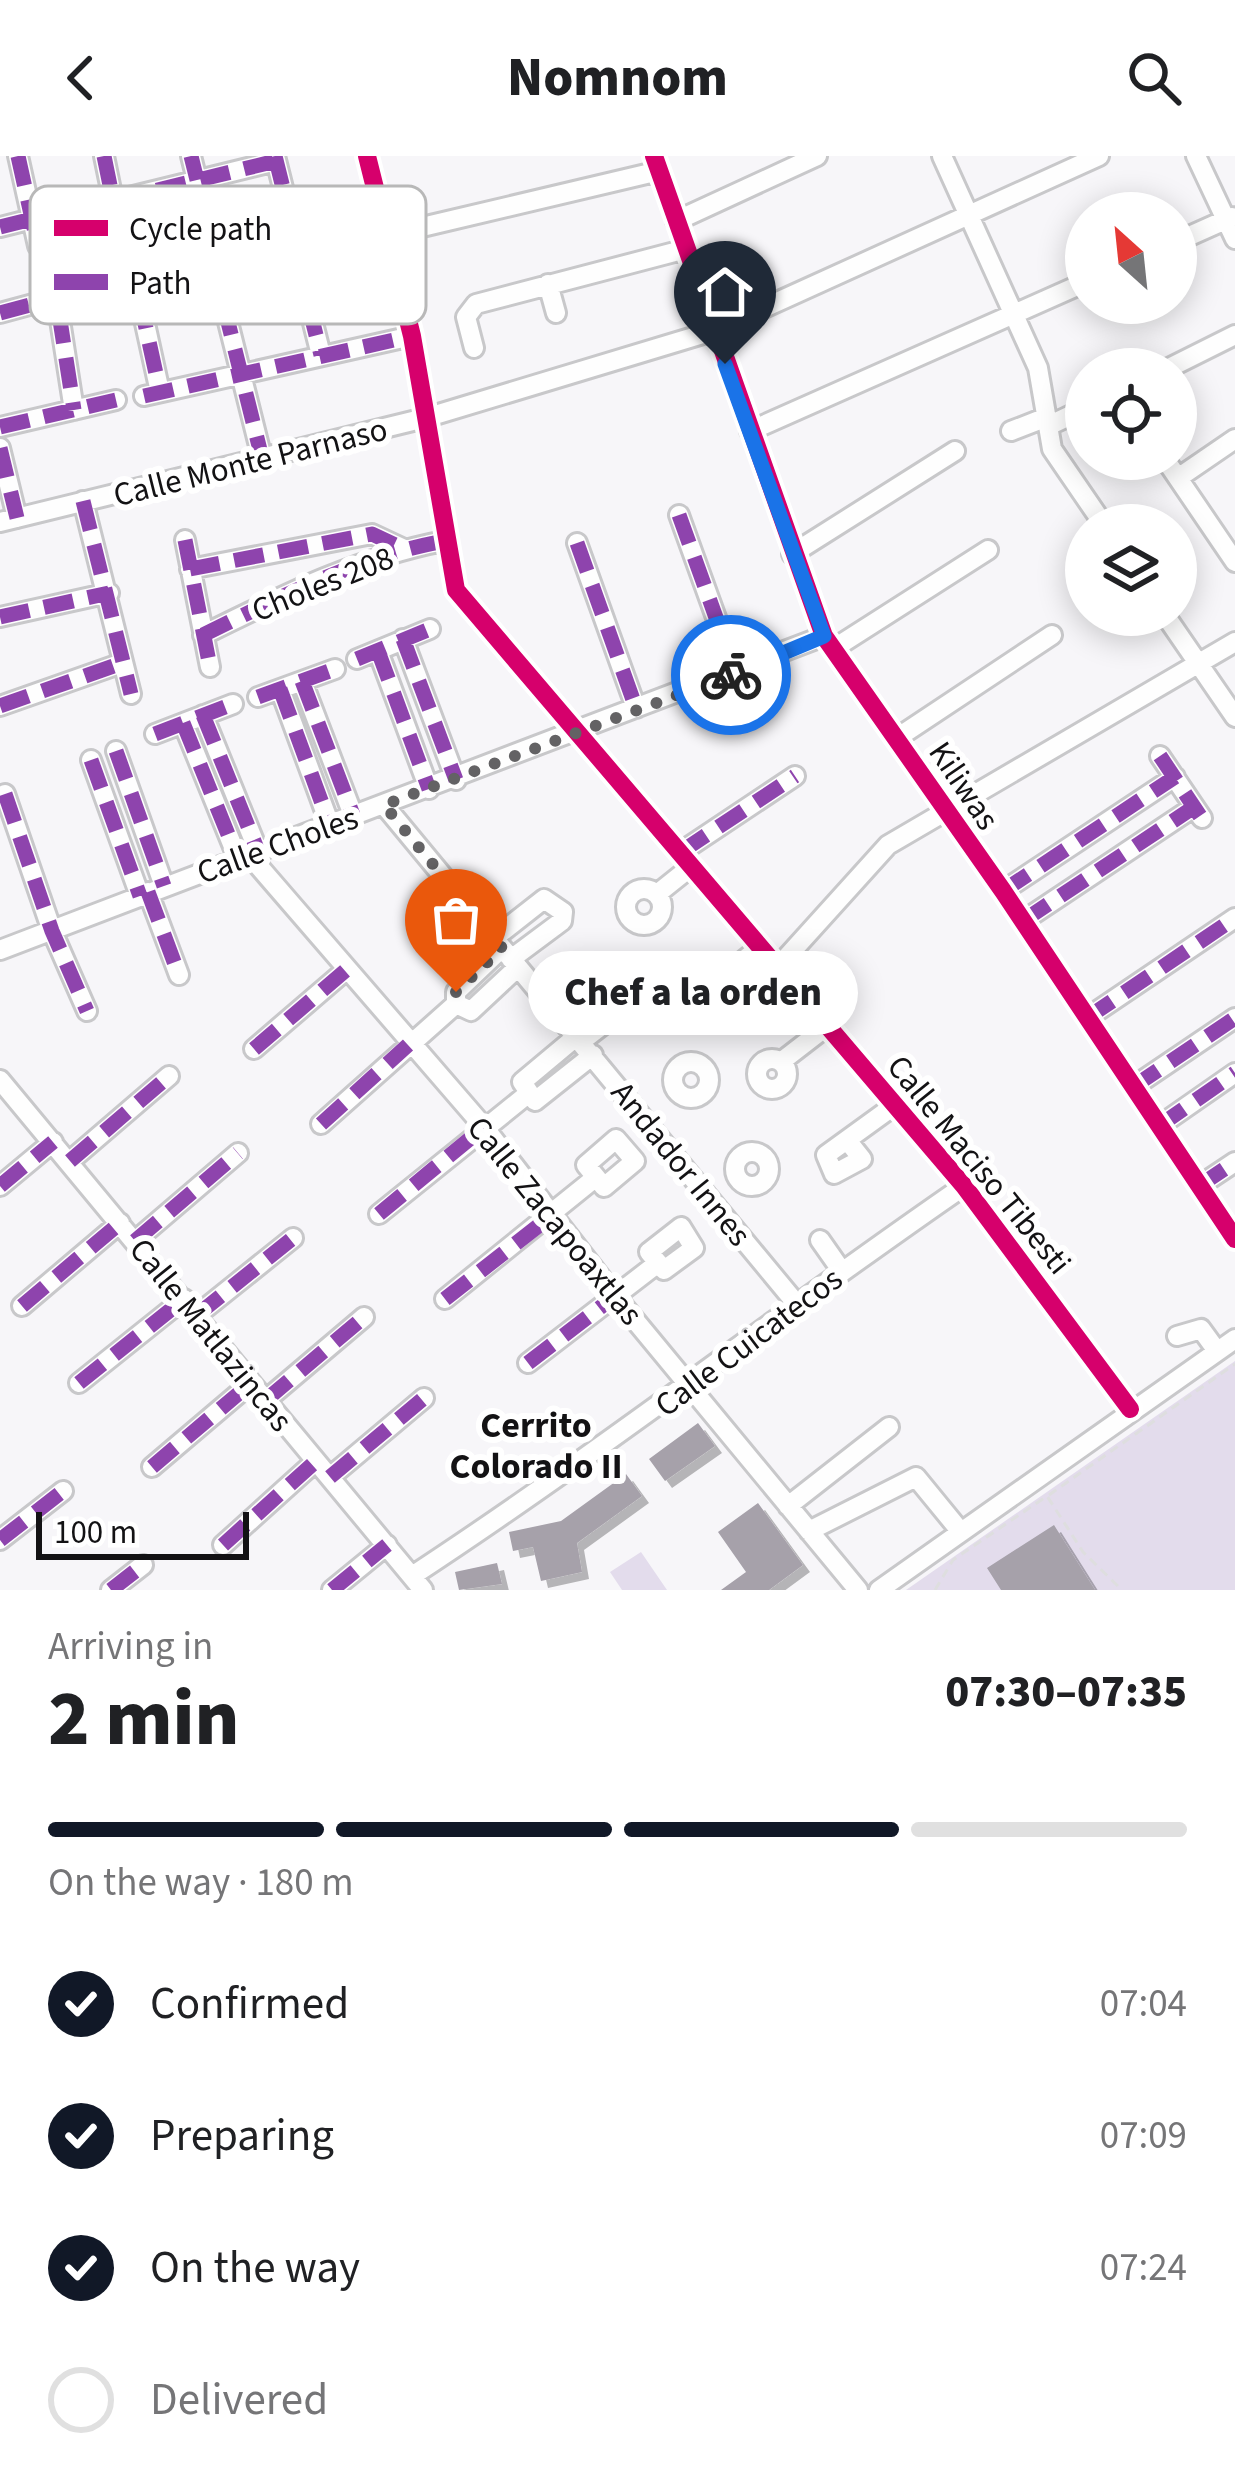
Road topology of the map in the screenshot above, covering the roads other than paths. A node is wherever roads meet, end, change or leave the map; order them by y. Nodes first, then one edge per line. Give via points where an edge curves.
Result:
1 (18, 156) edge
2 (104, 156) edge
3 (191, 156) edge
4 (368, 156) edge
5 (818, 156) edge
6 (943, 156) edge
7 (1099, 156) edge
8 (1196, 156) edge
9 (275, 159) edge
10 (657, 164) edge
11 (197, 180) junction
12 (110, 186) edge
13 (173, 186) edge
14 (375, 186) edge
15 (30, 210) edge
16 (967, 213) junction
17 (1230, 217) edge
18 (30, 220) edge
19 (676, 220) junction
20 (426, 226) edge
21 (0, 227) edge
22 (1197, 232) edge
23 (1235, 239) edge
24 (686, 249) junction
25 (548, 284) junction
26 (1065, 291) edge
27 (30, 305) edge
28 (0, 313) edge
29 (556, 313) dead end
30 (1012, 315) junction
31 (63, 324) edge
32 (142, 324) edge
33 (228, 324) edge
34 (313, 324) edge
35 (409, 324) edge
36 (712, 331) junction
37 (1235, 335) edge
38 (412, 336) junction
39 (474, 348) dead end
40 (1197, 354) edge
41 (321, 355) junction
42 (240, 372) junction
43 (116, 400) dead end
44 (74, 410) junction
45 (1065, 415) edge
46 (425, 418) junction
47 (1047, 421) junction
48 (0, 427) edge
49 (750, 431) junction
50 (1011, 431) dead end
51 (1235, 439) edge
52 (0, 448) edge
53 (955, 451) dead end
54 (262, 458) junction
55 (1197, 465) edge
56 (1179, 480) edge
57 (83, 501) junction
58 (1089, 504) edge
59 (680, 515) dead end
60 (8, 520) edge
61 (185, 540) dead end
62 (444, 541) junction
63 (577, 543) dead end
64 (404, 549) junction
65 (988, 550) dead end
66 (1232, 553) edge
67 (792, 554) junction
68 (190, 569) junction
69 (109, 593) junction
70 (0, 617) edge
71 (430, 629) dead end
72 (203, 634) junction
73 (1052, 635) dead end
74 (1179, 636) edge
75 (403, 640) junction
76 (1235, 642) edge
77 (828, 643) junction
78 (378, 651) junction
79 (357, 659) dead end
80 (122, 662) junction
81 (1197, 663) junction
82 (210, 667) dead end
83 (335, 669) dead end
84 (736, 673) junction
85 (302, 682) junction
86 (280, 689) junction
87 (131, 694) dead end
88 (258, 697) dead end
89 (233, 704) dead end
90 (0, 706) edge
91 (636, 708) junction
92 (203, 715) junction
93 (1235, 717) edge
94 (183, 723) junction
95 (155, 734) dead end
96 (576, 734) junction
97 (897, 738) junction
98 (1160, 756) dead end
99 (795, 776) dead end
100 (1174, 778) junction
101 (456, 780) junction
102 (429, 789) junction
103 (5, 794) dead end
104 (384, 805) junction
105 (944, 811) junction
106 (353, 815) junction
107 (330, 825) junction
108 (249, 855) junction
109 (686, 859) junction
110 (151, 891) junction
111 (1003, 891) junction
112 (657, 894) dead end
113 (1235, 918) edge
114 (1023, 921) junction
115 (52, 931) junction
116 (760, 947) junction
117 (0, 950) edge
118 (506, 953) junction
119 (776, 969) junction
120 (346, 970) junction
121 (179, 975) dead end
122 (721, 979) dead end
123 (87, 1011) dead end
124 (1087, 1018) junction
125 (1235, 1018) edge
126 (826, 1028) junction
127 (579, 1038) junction
128 (409, 1045) junction
129 (254, 1049) dead end
130 (782, 1061) dead end
131 (1235, 1073) edge
132 (170, 1076) dead end
133 (0, 1080) edge
134 (1133, 1087) junction
135 (677, 1091) dead end
136 (895, 1105) junction
137 (645, 1116) junction
138 (321, 1124) dead end
139 (1160, 1126) junction
140 (484, 1127) junction
141 (848, 1140) dead end
142 (53, 1142) junction
143 (238, 1154) dead end
144 (70, 1161) junction
145 (1235, 1162) edge
146 (596, 1178) dead end
147 (740, 1179) dead end
148 (0, 1186) edge
149 (964, 1186) junction
150 (1199, 1186) junction
151 (713, 1199) junction
152 (379, 1214) dead end
153 (551, 1216) junction
154 (121, 1223) junction
155 (1231, 1226) edge
156 (293, 1238) dead end
157 (820, 1240) dead end
158 (135, 1241) junction
159 (658, 1262) dead end
160 (841, 1270) junction
161 (615, 1296) junction
162 (445, 1298) dead end
163 (795, 1302) junction
164 (22, 1306) dead end
165 (190, 1307) junction
166 (364, 1317) dead end
167 (1177, 1336) dead end
168 (1235, 1340) edge
169 (1217, 1351) junction
170 (528, 1363) dead end
171 (79, 1383) dead end
172 (251, 1383) junction
173 (689, 1387) junction
174 (424, 1398) dead end
175 (266, 1400) junction
176 (1130, 1409) junction
177 (890, 1427) dead end
178 (316, 1461) junction
179 (152, 1467) dead end
180 (330, 1477) junction
181 (63, 1491) dead end
182 (788, 1506) junction
183 (809, 1531) junction
184 (961, 1532) junction
185 (0, 1540) edge
186 (223, 1545) dead end
187 (387, 1545) junction
188 (143, 1564) dead end
189 (417, 1583) edge
190 (111, 1590) edge
191 (332, 1590) edge
192 (858, 1590) edge
193 (879, 1590) edge

1 - 15 street
2 - 12 street
3 - 11 street
4 - 14 street, Calle Maciso Tibesti
5 - 19 street
6 - 16 street
7 - 16 street, Calle Monte Parnaso
8 - 17 street
9 - 11 street
10 - 19 street, Kiliwas
10 - 20 street
11 - 13 street
16 - 30 street
16 - 36 street, Calle Monte Parnaso
17 - 22 street
17 - 23 street
18 - 21 street
19 - 24 street, Kiliwas
24 - 25 street
24 - 36 street, Kiliwas
25 - 29 street
25 - 39 street via 467,308
26 - 30 street
27 - 28 street
30 - 47 street via 1038,368
30 - 49 street
31 - 44 street
32 - 42 street via 152,394
33 - 42 street
34 - 41 street
35 - 38 street, Calle Maciso Tibesti
36 - 46 street, Calle Monte Parnaso
36 - 49 street, Kiliwas
37 - 40 street
38 - 41 street
38 - 46 street, Calle Maciso Tibesti
41 - 42 street
42 - 54 street
43 - 44 street
44 - 48 street
45 - 47 street
46 - 54 street, Calle Monte Parnaso
46 - 62 street, Calle Maciso Tibesti
47 - 50 street
47 - 58 street via 1052,449
49 - 67 street, Kiliwas
51 - 55 street
52 - 60 street
53 - 67 street
54 - 57 street, Calle Monte Parnaso
56 - 66 street
57 - 60 street, Calle Monte Parnaso
57 - 69 street
59 - 84 street
61 - 68 street
62 - 64 street, Choles 208
62 - 96 street, Calle Maciso Tibesti via 456,590
63 - 91 street
64 - 68 street via 372,534
64 - 72 street, Choles 208
65 - 77 street, Calle Choles
67 - 77 street, Kiliwas
68 - 72 street
69 - 70 street
69 - 80 street
71 - 75 street
72 - 82 street
73 - 97 street
74 - 81 street
75 - 78 street
75 - 101 street
76 - 81 street
77 - 84 street, Calle Choles
77 - 97 street, Kiliwas
78 - 79 street
78 - 102 street
80 - 87 street
80 - 90 street
81 - 93 street
81 - 105 street
83 - 85 street
84 - 91 street, Calle Choles
85 - 86 street
85 - 106 street
86 - 88 street
86 - 107 street
89 - 92 street
91 - 96 street, Calle Choles
92 - 94 street
92 - 108 street
94 - 95 street
94 - 108 street
96 - 101 street, Calle Choles
96 - 109 street, Calle Maciso Tibesti
97 - 105 street, Kiliwas
98 - 100 street
99 - 109 street
100 - 111 street
100 - 114 street via 1198,813
101 - 102 street, Calle Choles
102 - 104 street, Calle Choles
103 - 115 street
104 - 106 street, Calle Choles
104 - 118 street, Andador Innes
105 - 111 street, Kiliwas
105 - 119 street via 879,852
106 - 107 street, Calle Choles
107 - 108 street, Calle Choles
108 - 110 street, Calle Choles
108 - 120 street, Calle Zacapoaxtlas
109 - 112 street
109 - 116 street, Calle Maciso Tibesti
110 - 110 street via 84,764 123,748
110 - 115 street, Calle Choles
110 - 121 street
111 - 114 street, Kiliwas
113 - 124 street
114 - 124 street, Kiliwas
115 - 117 street, Calle Choles
115 - 123 street
116 - 119 street, Calle Maciso Tibesti
116 - 122 street
118 - 127 street, Andador Innes
118 - 128 street via 471,1011 456,1004
119 - 126 street, Calle Maciso Tibesti
120 - 128 street, Calle Zacapoaxtlas
120 - 129 street
124 - 134 street, Kiliwas
125 - 134 street
126 - 130 street
126 - 136 street, Calle Maciso Tibesti
127 - 137 street, Andador Innes
127 - 140 street via 541,1101 529,1093
128 - 138 street
128 - 140 street, Calle Zacapoaxtlas
131 - 139 street
132 - 144 street
133 - 142 street, Calle Matlazincas
134 - 139 street, Kiliwas
135 - 137 street
136 - 141 street
136 - 149 street, Calle Maciso Tibesti
137 - 151 street, Andador Innes
139 - 150 street, Kiliwas
140 - 152 street
140 - 153 street, Calle Zacapoaxtlas
142 - 144 street, Calle Matlazincas
142 - 148 street
143 - 158 street
144 - 154 street, Calle Matlazincas
145 - 150 street
146 - 153 street
147 - 151 street
149 - 160 street, Calle Cuicatecos
149 - 176 street, Calle Maciso Tibesti
150 - 155 street, Kiliwas
151 - 163 street, Andador Innes
153 - 161 street, Calle Zacapoaxtlas
153 - 162 street
154 - 158 street, Calle Matlazincas
154 - 164 street
156 - 165 street
157 - 160 street
158 - 165 street, Calle Matlazincas
159 - 161 street
160 - 163 street, Calle Cuicatecos
161 - 170 street
161 - 173 street, Calle Zacapoaxtlas
163 - 173 street, Calle Cuicatecos
165 - 171 street
165 - 172 street, Calle Matlazincas
166 - 175 street
167 - 169 street via 1201,1329
168 - 169 street
169 - 176 street
172 - 175 street, Calle Matlazincas
172 - 179 street
173 - 182 street, Calle Zacapoaxtlas
173 - 189 street, Calle Cuicatecos
174 - 180 street
175 - 178 street, Calle Matlazincas
176 - 184 street
177 - 182 street
178 - 180 street, Calle Matlazincas
178 - 186 street
180 - 187 street, Calle Matlazincas
181 - 185 street
182 - 183 street, Calle Zacapoaxtlas
183 - 184 street via 916,1477
183 - 192 street, Calle Zacapoaxtlas
184 - 193 street
187 - 189 street, Calle Matlazincas
187 - 191 street
188 - 190 street

